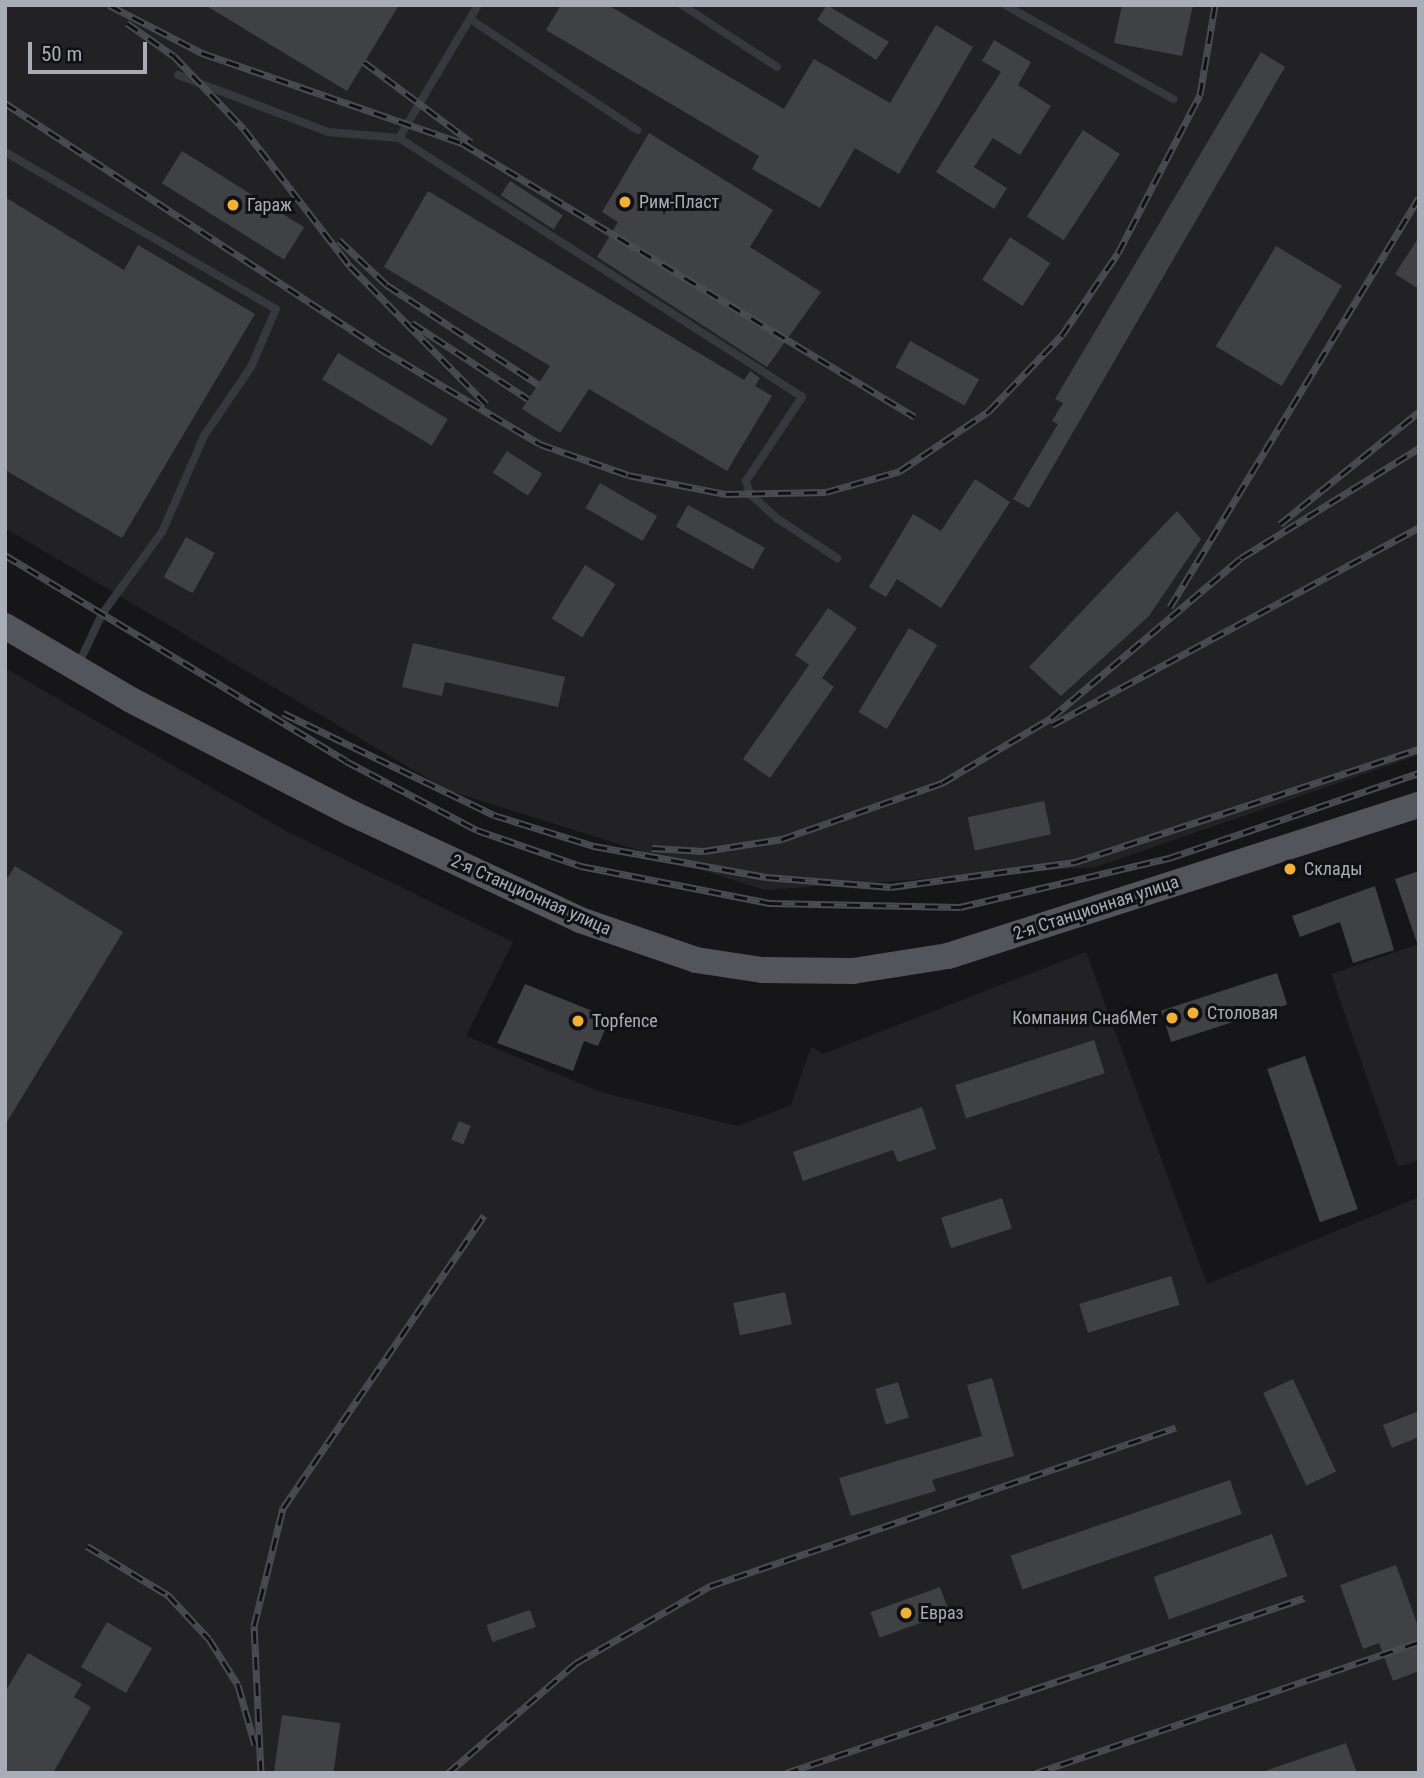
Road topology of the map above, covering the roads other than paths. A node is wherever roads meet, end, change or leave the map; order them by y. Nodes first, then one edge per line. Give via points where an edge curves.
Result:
1 (478, 5) edge
2 (682, 5) edge
3 (1005, 5) edge
4 (470, 19) junction
5 (776, 67) dead end
6 (178, 75) dead end
7 (1173, 99) dead end
8 (637, 131) dead end
9 (399, 138) junction
10 (5, 152) edge
11 (837, 558) dead end
12 (5, 626) edge
13 (77, 668) junction
14 (1419, 805) edge

1 - 4 lane
2 - 5 lane
3 - 7 lane
4 - 8 lane
4 - 9 lane
6 - 9 lane via 328,132
9 - 11 lane via 802,397 746,481 750,494 778,519
10 - 13 lane via 276,309 251,367 204,436 162,532 102,614
12 - 13 main road, 2-я Станционная улица
13 - 14 main road, 2-я Станционная улица via 351,813 580,920 696,960 762,970 853,971 948,956

